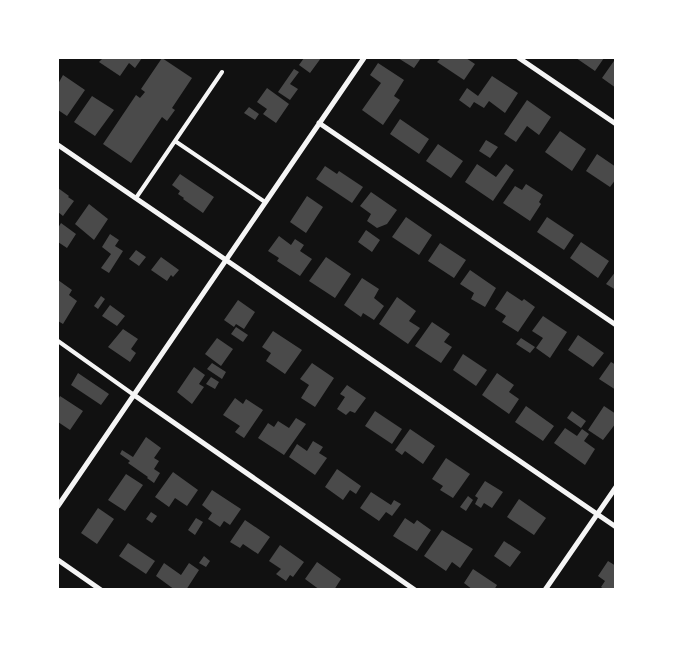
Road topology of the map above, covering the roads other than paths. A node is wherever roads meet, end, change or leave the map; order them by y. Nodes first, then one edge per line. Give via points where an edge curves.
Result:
1 (364, 58) edge
2 (519, 58) edge
3 (222, 72) dead end
4 (319, 123) junction
5 (616, 124) edge
6 (175, 141) junction
7 (58, 145) edge
8 (136, 198) junction
9 (265, 202) junction
10 (226, 260) junction
11 (616, 325) edge
12 (58, 341) edge
13 (134, 394) junction
14 (616, 487) edge
15 (58, 506) edge
16 (597, 514) junction
17 (616, 527) edge
18 (58, 560) edge
19 (101, 590) edge
20 (414, 590) edge
21 (545, 590) edge

1 - 4 street
2 - 5 street
3 - 6 lane
4 - 9 street
4 - 11 street
6 - 8 lane
6 - 9 lane
7 - 8 street
8 - 10 street
9 - 10 street
10 - 13 street
10 - 16 street
12 - 13 lane
13 - 15 street
13 - 20 street
14 - 16 street
16 - 17 street
16 - 21 street
18 - 19 street

